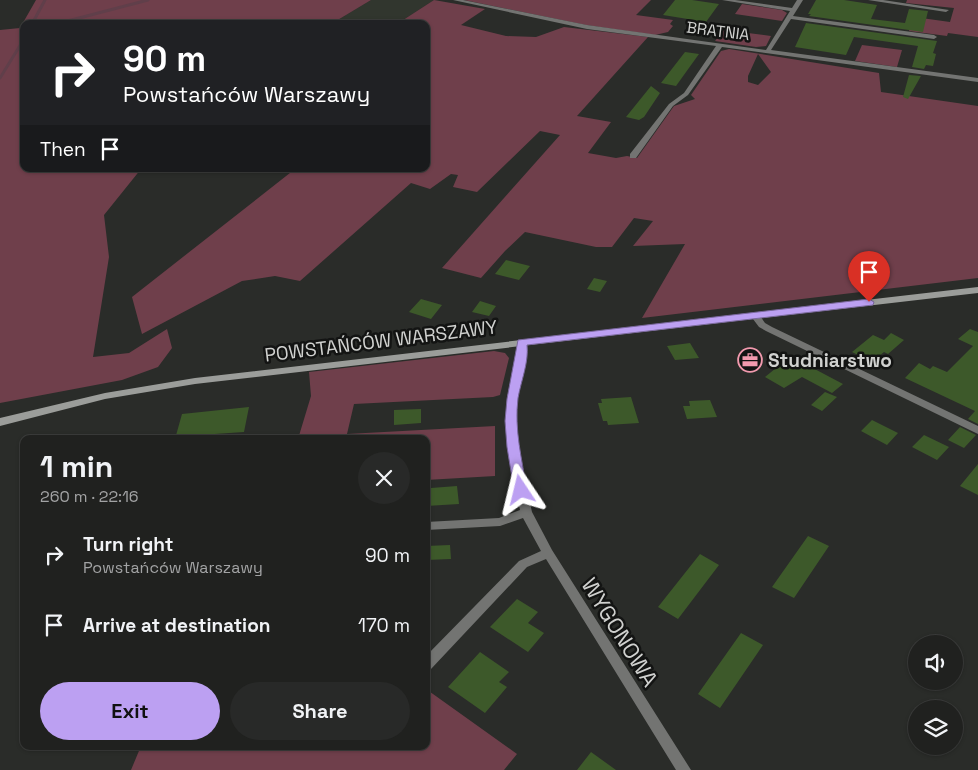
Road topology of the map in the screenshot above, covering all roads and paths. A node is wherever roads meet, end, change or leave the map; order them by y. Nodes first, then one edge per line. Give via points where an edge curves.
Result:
1 (456, 0) edge
2 (725, 0) edge
3 (800, 0) edge
4 (871, 0) edge
5 (794, 10) junction
6 (946, 10) dead end
7 (790, 17) junction
8 (934, 37) dead end
9 (720, 45) junction
10 (768, 51) junction
11 (978, 80) edge
12 (633, 156) dead end
13 (978, 290) edge
14 (755, 315) junction
15 (522, 343) junction
16 (0, 422) edge
17 (978, 430) edge
18 (526, 512) junction
19 (430, 526) edge
20 (548, 553) junction
21 (430, 661) edge
22 (684, 770) edge

1 - 9 street, BRATNIA via 587,28
2 - 5 street
3 - 5 street
4 - 6 street
5 - 7 street
7 - 8 street
7 - 10 street
9 - 10 street, BRATNIA
9 - 12 street via 686,94 670,105
10 - 11 street, BRATNIA
13 - 14 street, POWSTAŃCÓW WARSZAWY
14 - 15 street, POWSTAŃCÓW WARSZAWY
14 - 17 street via 769,329
15 - 16 street, POWSTAŃCÓW WARSZAWY via 156,386
15 - 18 street, WYGONOWA via 511,421
18 - 19 street via 500,522
18 - 20 street, WYGONOWA
20 - 21 street via 523,564
20 - 22 street, WYGONOWA

